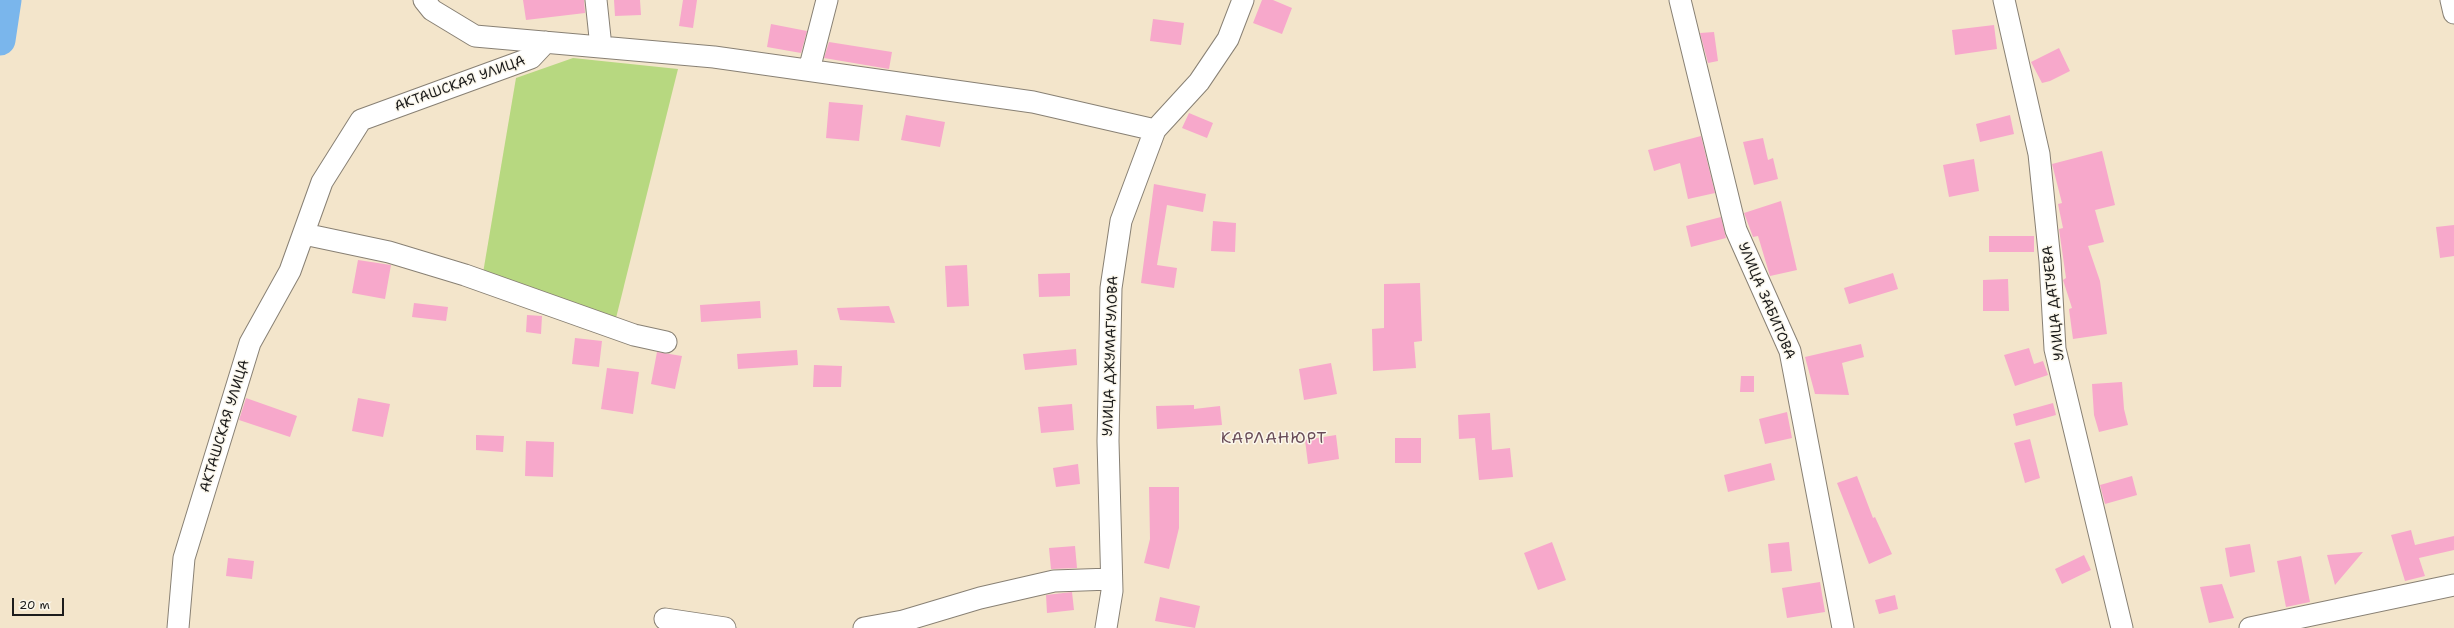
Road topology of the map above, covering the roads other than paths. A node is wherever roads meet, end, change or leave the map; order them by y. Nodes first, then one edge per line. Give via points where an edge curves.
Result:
1 (424, 0) edge
2 (596, 0) edge
3 (827, 0) edge
4 (1243, 0) edge
5 (1680, 0) edge
6 (2004, 0) edge
7 (2451, 0) edge
8 (2454, 13) edge
9 (546, 42) junction
10 (602, 47) junction
11 (809, 70) junction
12 (1156, 130) junction
13 (304, 234) junction
14 (666, 342) dead end
15 (1111, 579) junction
16 (2454, 585) edge
17 (665, 620) dead end
18 (178, 628) edge
19 (725, 628) edge
20 (864, 628) edge
21 (1106, 628) edge
22 (1844, 628) edge
23 (2122, 628) edge
24 (2250, 628) edge

1 - 9 street, АКТАШСКАЯ УЛИЦА via 432,10 475,36
2 - 10 street
3 - 11 street
4 - 12 street, УЛИЦА ДЖУМАГУЛОВА via 1228,39 1203,76
5 - 22 street, УЛИЦА ЗАБИТОВА via 1736,230 1790,350
6 - 23 street, УЛИЦА ДАТУЕВА via 2039,154 2056,349
7 - 8 street
9 - 10 street
9 - 13 street, АКТАШСКАЯ УЛИЦА via 531,58 361,120 322,182
10 - 11 street via 714,57
11 - 12 street via 1033,102
12 - 15 street, УЛИЦА ДЖУМАГУЛОВА via 1121,221 1111,288 1108,441
13 - 14 street via 389,252 465,275 634,335
13 - 18 street, АКТАШСКАЯ УЛИЦА via 290,271 250,343 184,558
15 - 20 street via 1054,581 980,598 903,621
15 - 21 street, УЛИЦА ДЖУМАГУЛОВА
16 - 24 street
17 - 19 street

